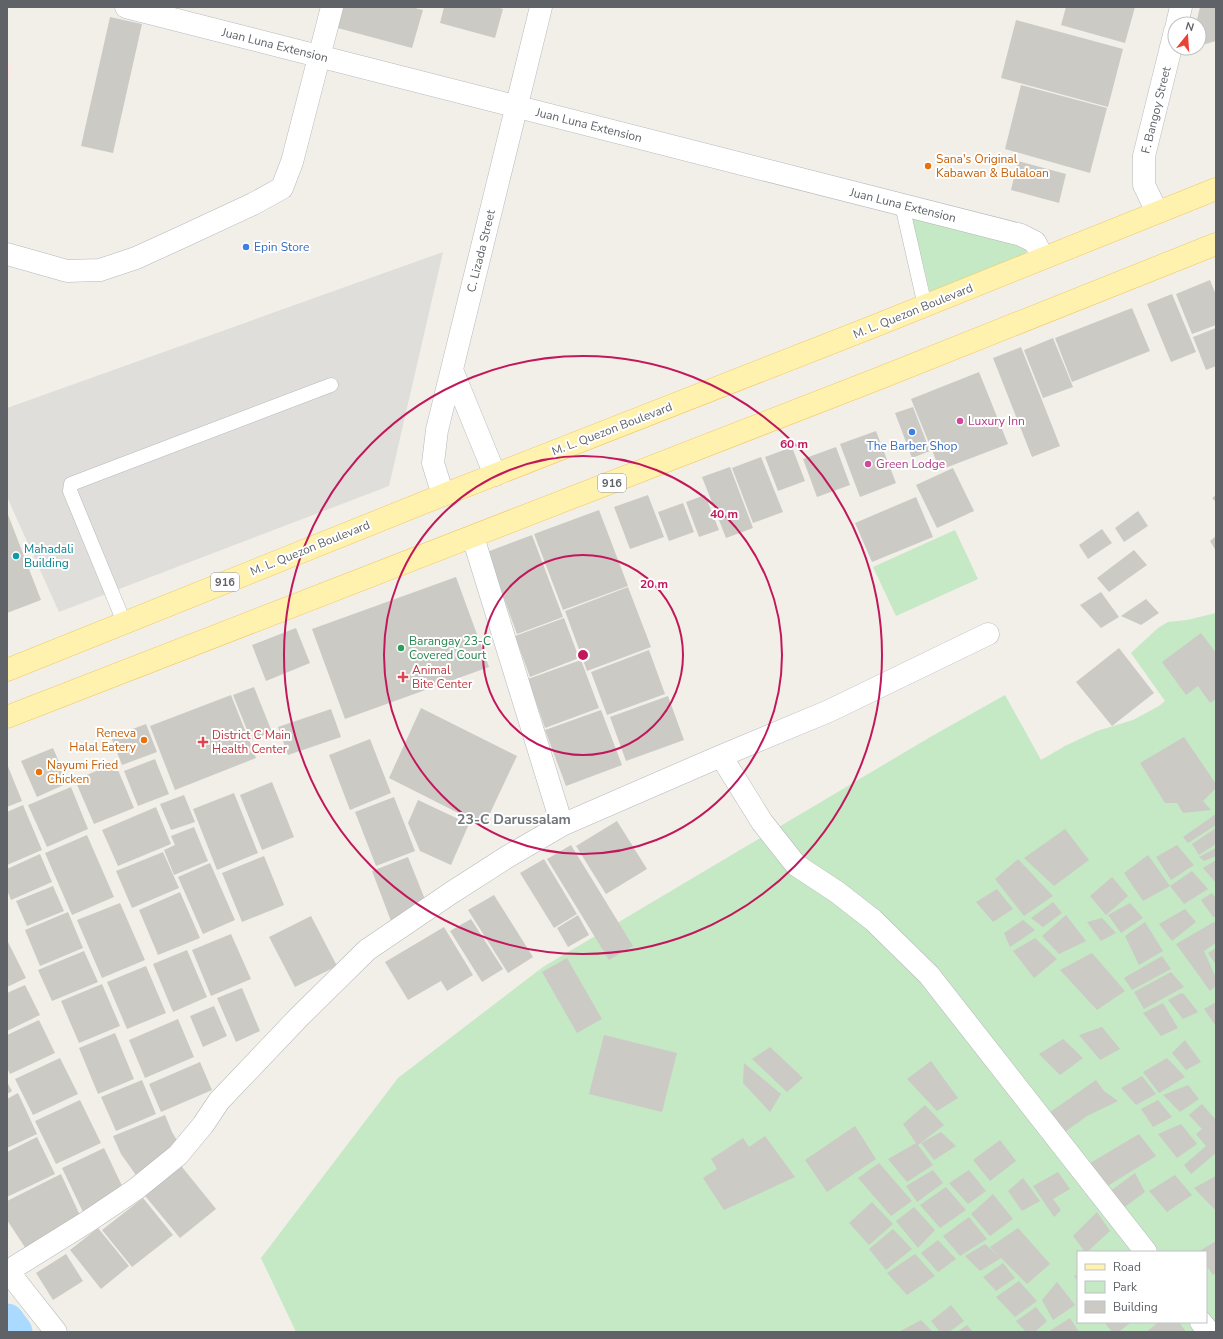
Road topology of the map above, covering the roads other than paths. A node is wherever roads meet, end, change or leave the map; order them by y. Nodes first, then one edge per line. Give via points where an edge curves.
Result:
1 (126, 7) edge
2 (332, 7) edge
3 (541, 7) edge
4 (151, 10) edge
5 (319, 56) junction
6 (1169, 56) edge
7 (517, 106) junction
8 (1216, 189) edge
9 (902, 205) junction
10 (1156, 212) junction
11 (1216, 244) edge
12 (7, 254) edge
13 (1043, 258) junction
14 (925, 306) junction
15 (452, 370) junction
16 (331, 385) dead end
17 (495, 475) junction
18 (443, 495) junction
19 (473, 536) junction
20 (124, 622) junction
21 (988, 634) dead end
22 (7, 670) edge
23 (7, 717) edge
24 (721, 756) junction
25 (562, 825) junction
26 (1145, 1251) edge
27 (7, 1270) edge
28 (1202, 1323) edge
29 (56, 1332) edge
30 (1209, 1332) edge

1 - 4 street, Juan Luna Extension
2 - 5 street
3 - 7 street, C. Lizada Street
4 - 5 street, Juan Luna Extension
5 - 7 street, Juan Luna Extension
5 - 12 street via 292,162 282,188 268,197 136,258 100,270 67,271
6 - 10 street, F. Bangoy Street via 1144,156 1144,184
7 - 9 street, Juan Luna Extension
7 - 15 street, C. Lizada Street
8 - 10 main road, M. L. Quezon Boulevard / 916
9 - 13 street, Juan Luna Extension via 1021,235 1035,242
9 - 14 lane
10 - 13 main road, M. L. Quezon Boulevard / 916
11 - 19 main road, 916
13 - 14 main road, M. L. Quezon Boulevard / 916
14 - 17 main road, M. L. Quezon Boulevard / 916
15 - 17 street
15 - 18 street, C. Lizada Street via 437,430 433,463
16 - 20 lane via 71,484 70,491
17 - 18 main road, M. L. Quezon Boulevard / 916
18 - 20 main road, M. L. Quezon Boulevard / 916
19 - 23 main road, 916
19 - 25 street
20 - 22 main road, M. L. Quezon Boulevard / 916
21 - 24 street via 829,711
24 - 25 street
24 - 26 street via 762,822 796,865 874,920 929,975
25 - 27 street via 451,893 368,950 243,1074 219,1101 178,1156 136,1189 87,1222
27 - 29 street
28 - 30 street

